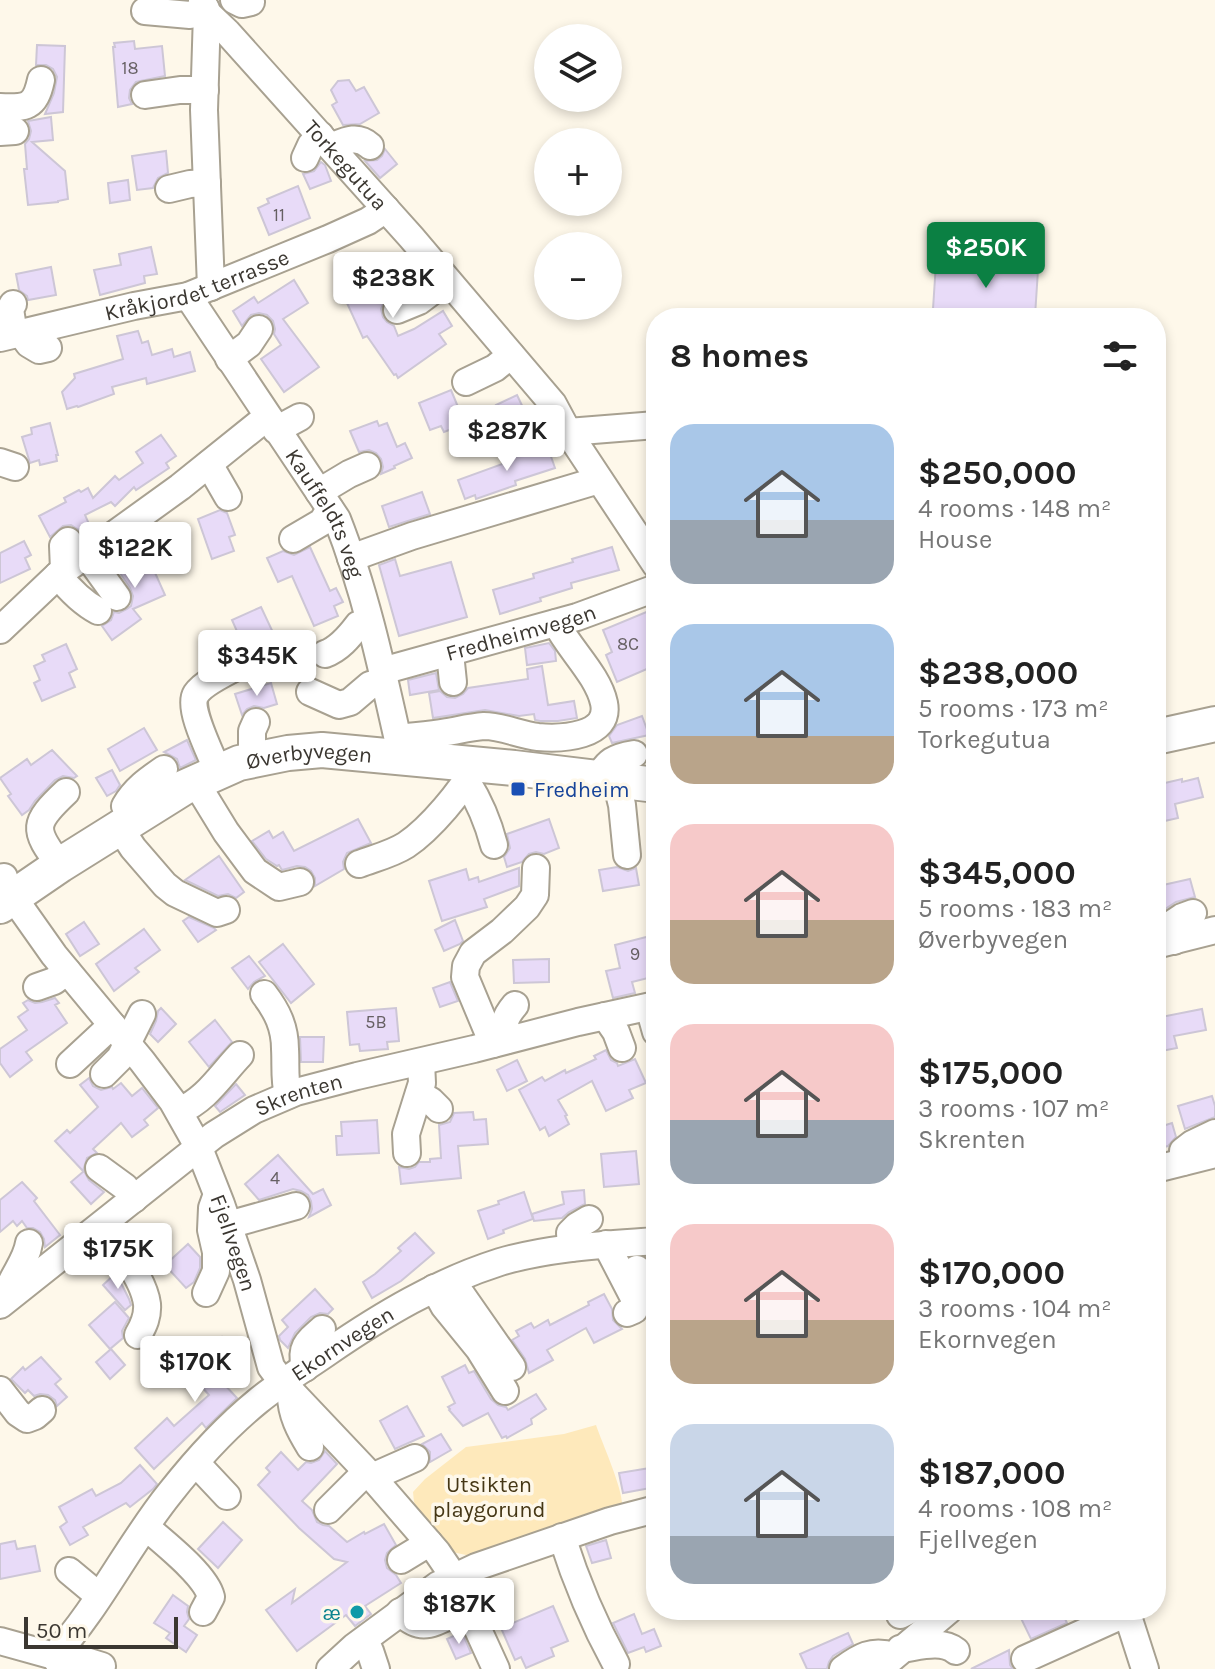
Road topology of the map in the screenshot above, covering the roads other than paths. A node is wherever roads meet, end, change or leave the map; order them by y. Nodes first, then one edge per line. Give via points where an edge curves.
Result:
1 (205, 7) edge
2 (145, 11) dead end
3 (41, 80) dead end
4 (205, 90) junction
5 (145, 95) dead end
6 (0, 107) edge
7 (326, 141) junction
8 (370, 146) dead end
9 (305, 158) dead end
10 (207, 183) junction
11 (169, 189) dead end
12 (386, 209) junction
13 (447, 280) junction
14 (199, 292) junction
15 (13, 304) dead end
16 (397, 310) dead end
17 (259, 329) dead end
18 (12, 335) edge
19 (48, 348) dead end
20 (511, 355) junction
21 (229, 359) junction
22 (466, 382) dead end
23 (272, 414) junction
24 (300, 417) dead end
25 (646, 426) edge
26 (568, 432) junction
27 (209, 464) junction
28 (367, 466) dead end
29 (599, 480) junction
30 (228, 497) dead end
31 (325, 501) junction
32 (293, 539) dead end
33 (77, 548) junction
34 (646, 550) edge
35 (351, 558) junction
36 (61, 572) junction
37 (646, 592) edge
38 (556, 623) junction
39 (369, 624) junction
40 (0, 630) edge
41 (450, 653) junction
42 (325, 654) dead end
43 (238, 666) dead end
44 (383, 676) junction
45 (453, 682) dead end
46 (310, 692) dead end
47 (256, 722) dead end
48 (1215, 724) edge
49 (1166, 735) edge
50 (400, 748) junction
51 (252, 761) junction
52 (164, 769) dead end
53 (616, 771) junction
54 (471, 773) junction
55 (207, 778) junction
56 (646, 782) edge
57 (66, 792) dead end
58 (126, 824) junction
59 (494, 845) dead end
60 (627, 855) dead end
61 (359, 864) dead end
62 (60, 865) junction
63 (536, 868) dead end
64 (300, 882) dead end
65 (4, 890) edge
66 (226, 910) dead end
67 (1207, 932) edge
68 (1166, 943) edge
69 (67, 971) junction
70 (37, 987) dead end
71 (264, 994) dead end
72 (515, 1005) dead end
73 (646, 1008) edge
74 (142, 1014) dead end
75 (605, 1016) junction
76 (120, 1035) junction
77 (502, 1046) junction
78 (622, 1048) dead end
79 (240, 1055) dead end
80 (421, 1062) junction
81 (70, 1064) dead end
82 (104, 1074) dead end
83 (288, 1095) junction
84 (179, 1111) junction
85 (1215, 1133) edge
86 (199, 1148) junction
87 (407, 1153) dead end
88 (1215, 1154) edge
89 (1183, 1162) junction
90 (1166, 1166) edge
91 (99, 1168) dead end
92 (217, 1194) junction
93 (134, 1199) junction
94 (296, 1206) dead end
95 (228, 1225) junction
96 (101, 1226) junction
97 (646, 1242) edge
98 (29, 1243) dead end
99 (616, 1244) junction
100 (433, 1282) junction
101 (646, 1287) edge
102 (206, 1293) dead end
103 (3, 1303) edge
104 (627, 1313) dead end
105 (322, 1329) dead end
106 (138, 1335) dead end
107 (509, 1379) dead end
108 (293, 1381) junction
109 (0, 1390) edge
110 (42, 1410) dead end
111 (310, 1447) dead end
112 (415, 1458) dead end
113 (196, 1463) junction
114 (369, 1475) junction
115 (227, 1496) dead end
116 (328, 1510) dead end
117 (646, 1512) edge
118 (147, 1516) junction
119 (562, 1537) junction
120 (429, 1543) junction
121 (401, 1560) dead end
122 (69, 1571) dead end
123 (454, 1577) junction
124 (99, 1596) junction
125 (203, 1612) dead end
126 (400, 1612) junction
127 (449, 1616) dead end
128 (938, 1620) edge
129 (1110, 1620) edge
130 (1130, 1620) edge
131 (0, 1641) edge
132 (956, 1651) dead end
133 (368, 1657) edge
134 (896, 1658) edge
135 (1025, 1659) dead end
136 (50, 1662) edge
137 (616, 1664) dead end
138 (102, 1666) dead end
139 (330, 1669) edge
140 (496, 1669) edge
141 (843, 1669) edge
142 (1145, 1669) edge

1 - 2 street via 190,15
1 - 4 street
1 - 7 street, Torkegutua
3 - 6 street via 38,95 27,106
4 - 5 street
4 - 10 street
7 - 8 street via 349,139
7 - 9 street via 311,145
7 - 12 street, Torkegutua
10 - 11 street
10 - 14 street
12 - 13 street, Torkegutua
12 - 14 street, Kråkjordet terrasse
13 - 16 street
13 - 20 street, Torkegutua via 461,310
14 - 18 street, Kråkjordet terrasse
14 - 21 street, Kauffeldts veg
15 - 18 street
17 - 21 street
18 - 19 street via 39,350
20 - 22 street
20 - 26 street, Torkegutua via 534,397 553,404
21 - 23 street, Kauffeldts veg
23 - 24 street
23 - 27 street
23 - 31 street, Kauffeldts veg
25 - 26 street
26 - 29 street, Torkegutua
27 - 30 street
27 - 33 street
28 - 31 street via 349,474
29 - 34 street, Torkegutua
29 - 35 street
31 - 32 street via 322,522
31 - 35 street, Kauffeldts veg
33 - 36 street
33 - 36 street via 108,604 71,591
35 - 39 street, Kauffeldts veg
36 - 40 street
37 - 38 street, Fredheimvegen
38 - 41 street, Fredheimvegen
38 - 50 street via 604,703 597,728 552,738 489,726
39 - 42 street via 358,625
39 - 44 street, Kauffeldts veg
41 - 44 street, Fredheimvegen
41 - 45 street
43 - 55 street via 196,693 192,705
44 - 46 street, Fredheimvegen via 339,705
44 - 50 street, Kauffeldts veg
47 - 51 street
48 - 49 main road
50 - 51 main road, Øverbyvegen via 322,750
50 - 54 main road, Øverbyvegen
51 - 55 main road, Øverbyvegen
52 - 58 street via 131,796 125,806
53 - 54 main road, Øverbyvegen
53 - 56 main road, Øverbyvegen
53 - 60 street
54 - 59 street
54 - 61 street via 405,846
55 - 58 main road, Øverbyvegen
55 - 64 street via 226,832 255,871 279,887
57 - 62 street via 39,826
58 - 62 main road, Øverbyvegen
58 - 66 street via 133,848 165,885 217,913
62 - 65 main road, Øverbyvegen
63 - 77 street via 535,895 527,907 462,957 465,977
65 - 69 street, Fjellvegen
67 - 68 street
69 - 70 street
69 - 76 street, Fjellvegen via 91,984
71 - 83 street via 284,1033
72 - 77 street via 506,1016
73 - 75 street, Skrenten
74 - 76 street
75 - 77 street, Skrenten
75 - 78 street
76 - 81 street
76 - 82 street via 120,1058
76 - 84 street, Fjellvegen
77 - 80 street, Skrenten
79 - 84 street via 203,1097
80 - 83 street, Skrenten
80 - 87 street via 429,1102 406,1134
83 - 86 street, Skrenten via 254,1110
84 - 86 street, Fjellvegen
85 - 89 street via 1183,1151
86 - 92 street, Fjellvegen
86 - 93 street, Skrenten
88 - 89 street
89 - 90 street
91 - 93 street
92 - 95 street, Fjellvegen
92 - 102 street via 211,1230 216,1271
93 - 96 street, Skrenten
94 - 95 street
95 - 108 street, Fjellvegen via 271,1367
96 - 103 street, Skrenten
96 - 106 street via 143,1288 146,1321
97 - 99 street, Ekornvegen
98 - 103 street
99 - 100 street, Ekornvegen via 570,1232 540,1252
99 - 101 street via 632,1260
99 - 104 street via 634,1298 634,1310
100 - 107 street via 444,1306
100 - 108 street, Ekornvegen
105 - 108 street via 305,1347
108 - 111 street via 291,1407
108 - 113 street, Ekornvegen via 259,1400
108 - 114 street, Fjellvegen
109 - 110 street via 27,1419
112 - 114 street
113 - 115 street
113 - 118 street, Ekornvegen
114 - 116 street
114 - 120 street, Fjellvegen
117 - 119 street
118 - 124 street, Ekornvegen
118 - 125 street via 209,1588 211,1597
119 - 123 street
119 - 137 street
120 - 121 street
120 - 123 street, Fjellvegen
122 - 124 street
123 - 126 street
123 - 140 street, Fjellvegen
124 - 136 street, Ekornvegen
126 - 127 street via 412,1623 431,1625
126 - 133 street
128 - 134 street
129 - 135 street
130 - 142 street
131 - 136 street
132 - 134 street via 940,1644
133 - 139 street
134 - 141 street via 881,1652
136 - 138 street via 76,1658

